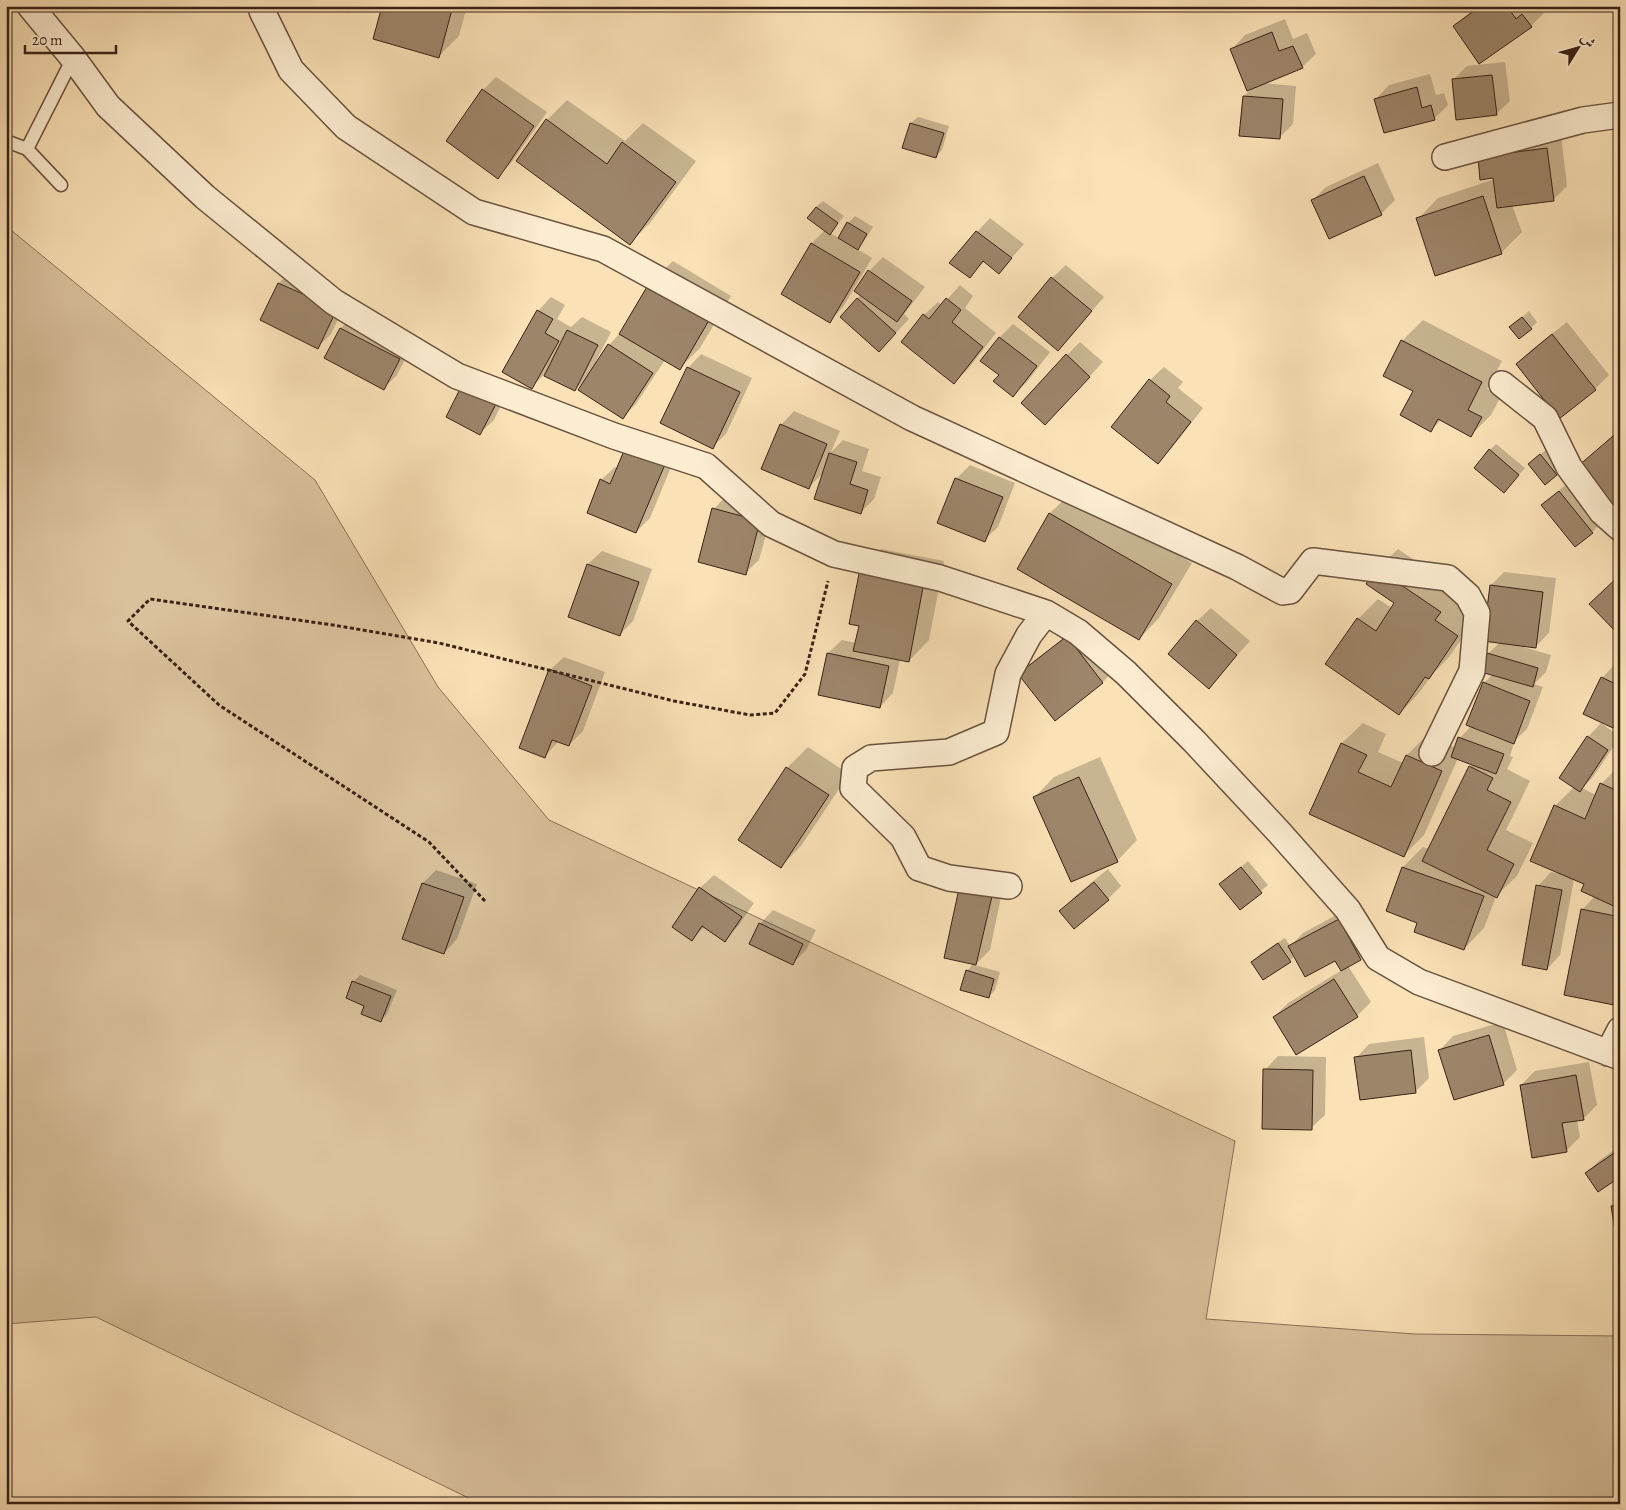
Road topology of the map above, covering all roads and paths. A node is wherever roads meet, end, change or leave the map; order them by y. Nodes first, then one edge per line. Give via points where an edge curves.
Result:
1 (30, 6) edge
2 (262, 6) edge
3 (73, 58) junction
4 (1620, 116) edge
5 (6, 141) edge
6 (27, 149) junction
7 (1445, 157) dead end
8 (61, 185) dead end
9 (1502, 384) dead end
10 (1620, 528) edge
11 (834, 554) junction
12 (1046, 613) junction
13 (1432, 753) dead end
14 (1009, 886) dead end
15 (485, 901) dead end
16 (1620, 1030) edge
17 (1614, 1055) edge

1 - 3 street
2 - 13 street via 291,70 346,127 474,212 603,249 912,418 1237,567 1283,592 1290,591 1313,560 1448,578 1468,596 1477,613 1472,671
3 - 6 lane
3 - 11 street via 108,106 191,184 334,302 457,376 614,436 706,466 771,524
4 - 7 street via 1583,120
5 - 6 lane
6 - 8 lane
9 - 10 street via 1545,418 1569,467 1602,512
11 - 12 street via 940,578
11 - 15 path via 805,674 775,713 750,716 674,701 439,643 333,625 150,599 128,621 219,705 429,842
12 - 14 street via 1029,635 1008,674 996,732 949,752 872,758 855,768 853,788 903,837 919,868 949,878
12 - 17 street via 1078,632 1112,661 1194,742 1348,910 1378,958 1419,982
16 - 17 street

